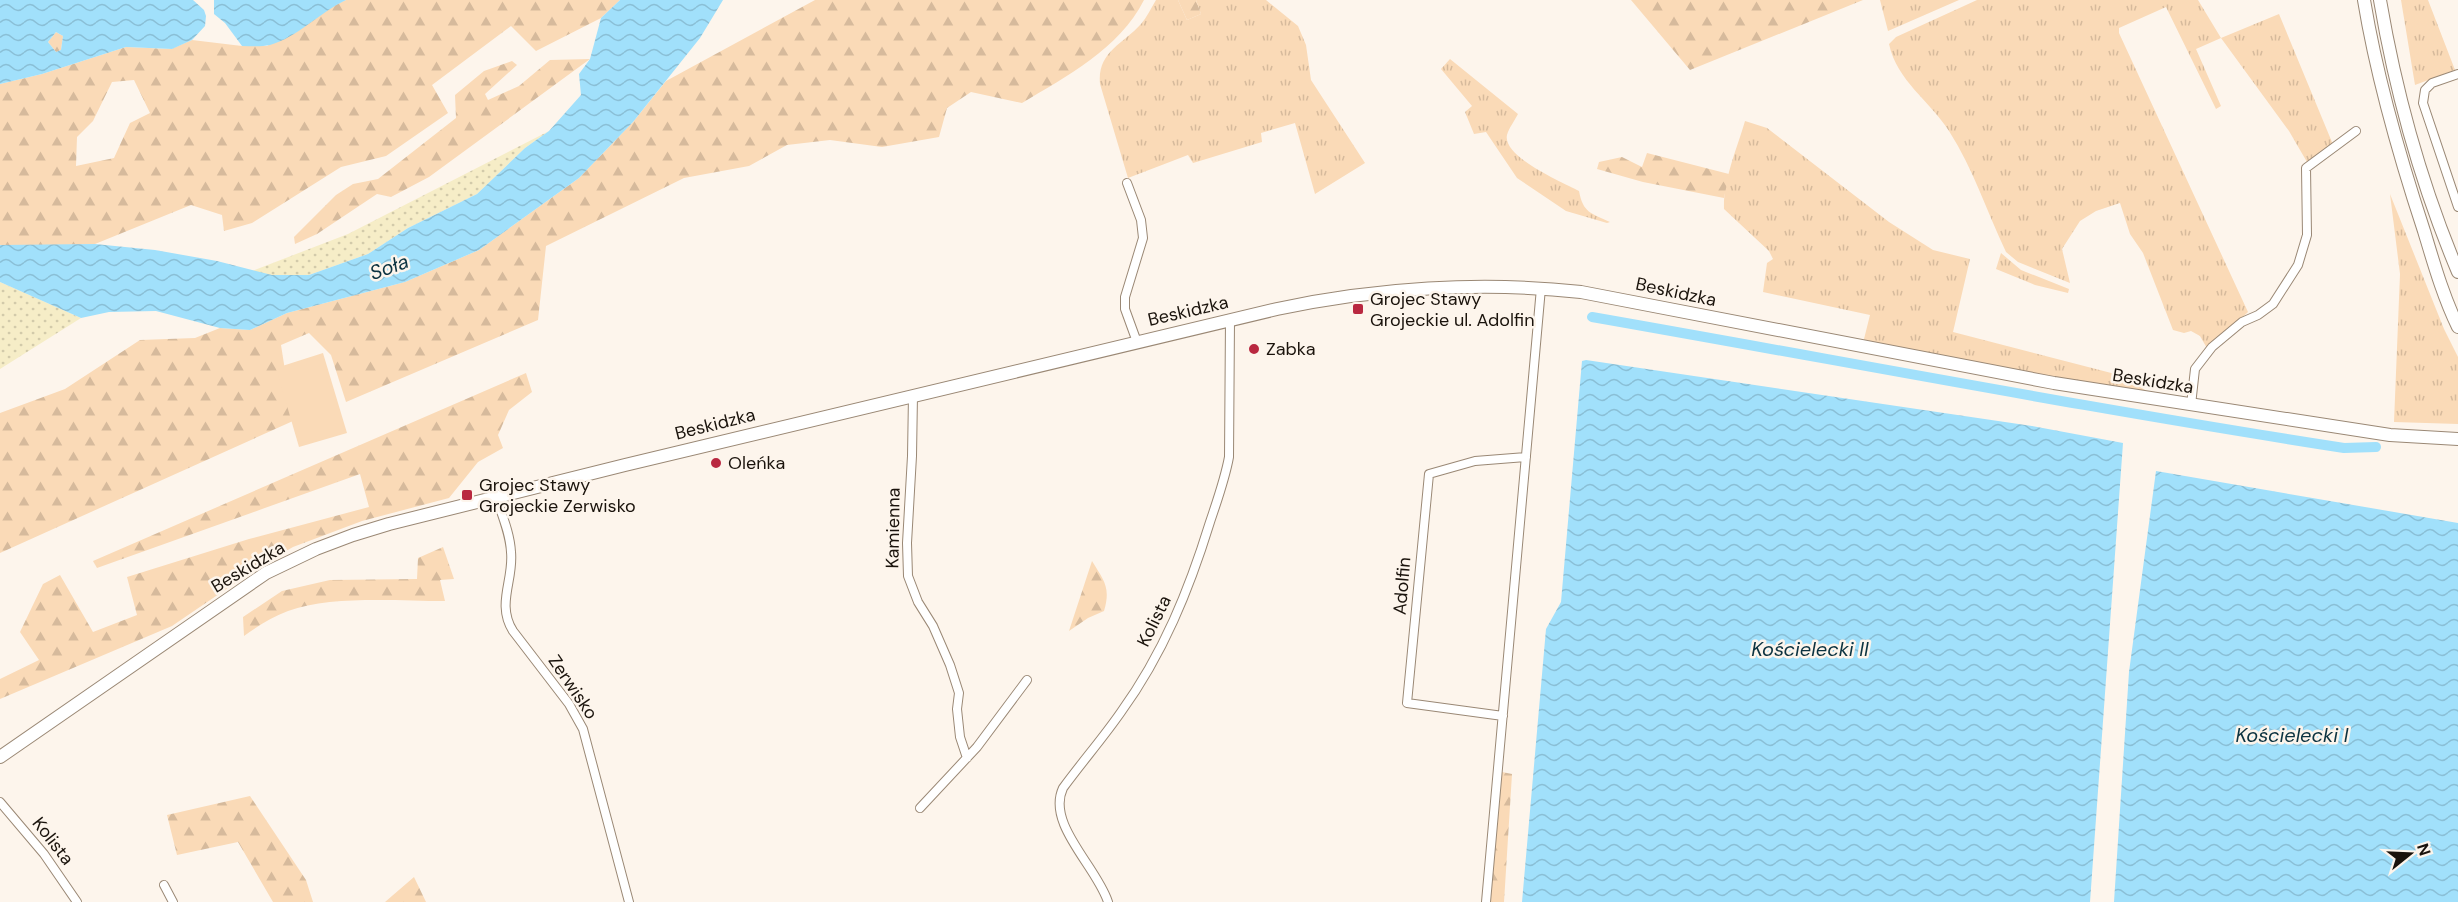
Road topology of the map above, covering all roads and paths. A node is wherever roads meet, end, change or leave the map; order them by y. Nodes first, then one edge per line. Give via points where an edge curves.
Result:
1 (2364, 0) edge
2 (2380, 0) edge
3 (2458, 74) edge
4 (2356, 131) dead end
5 (1127, 183) dead end
6 (2458, 207) edge
7 (2458, 272) edge
8 (1541, 288) junction
9 (1230, 320) junction
10 (2458, 327) edge
11 (1137, 342) junction
12 (913, 395) junction
13 (2191, 405) junction
14 (2458, 439) edge
15 (1526, 457) junction
16 (496, 497) junction
17 (1027, 680) dead end
18 (1503, 716) junction
19 (0, 757) edge
20 (967, 758) junction
21 (0, 802) edge
22 (920, 808) dead end
23 (164, 885) dead end
24 (77, 902) edge
25 (173, 902) edge
26 (629, 902) edge
27 (1108, 902) edge
28 (1486, 902) edge

1 - 10 main road via 2402,166
2 - 7 main road via 2415,155
3 - 6 street via 2432,83 2425,90 2423,103
4 - 13 street via 2306,168 2307,235 2298,265 2273,304 2242,322 2212,347 2195,369
5 - 11 street via 1141,220 1143,238 1125,297 1125,309
8 - 9 main road, Beskidzka via 1454,288 1354,296
8 - 13 main road, Beskidzka via 1599,295 1966,368
8 - 15 street
9 - 11 main road, Beskidzka
9 - 27 street, Kolista via 1229,457 1189,586 1160,649 1058,800 1065,826
11 - 12 main road, Beskidzka
12 - 16 main road, Beskidzka
12 - 20 street, Kamienna via 908,576 950,665 958,693 960,737
13 - 14 main road, Beskidzka via 2390,435
15 - 18 street
15 - 18 street, Adolfin via 1475,461 1429,474 1407,704
16 - 19 main road, Beskidzka via 352,535 266,573
16 - 26 street, Zerwisko via 511,552 504,600 506,616 583,729
17 - 20 street
18 - 28 street
20 - 22 street
21 - 24 street, Kolista via 44,854
23 - 25 street

